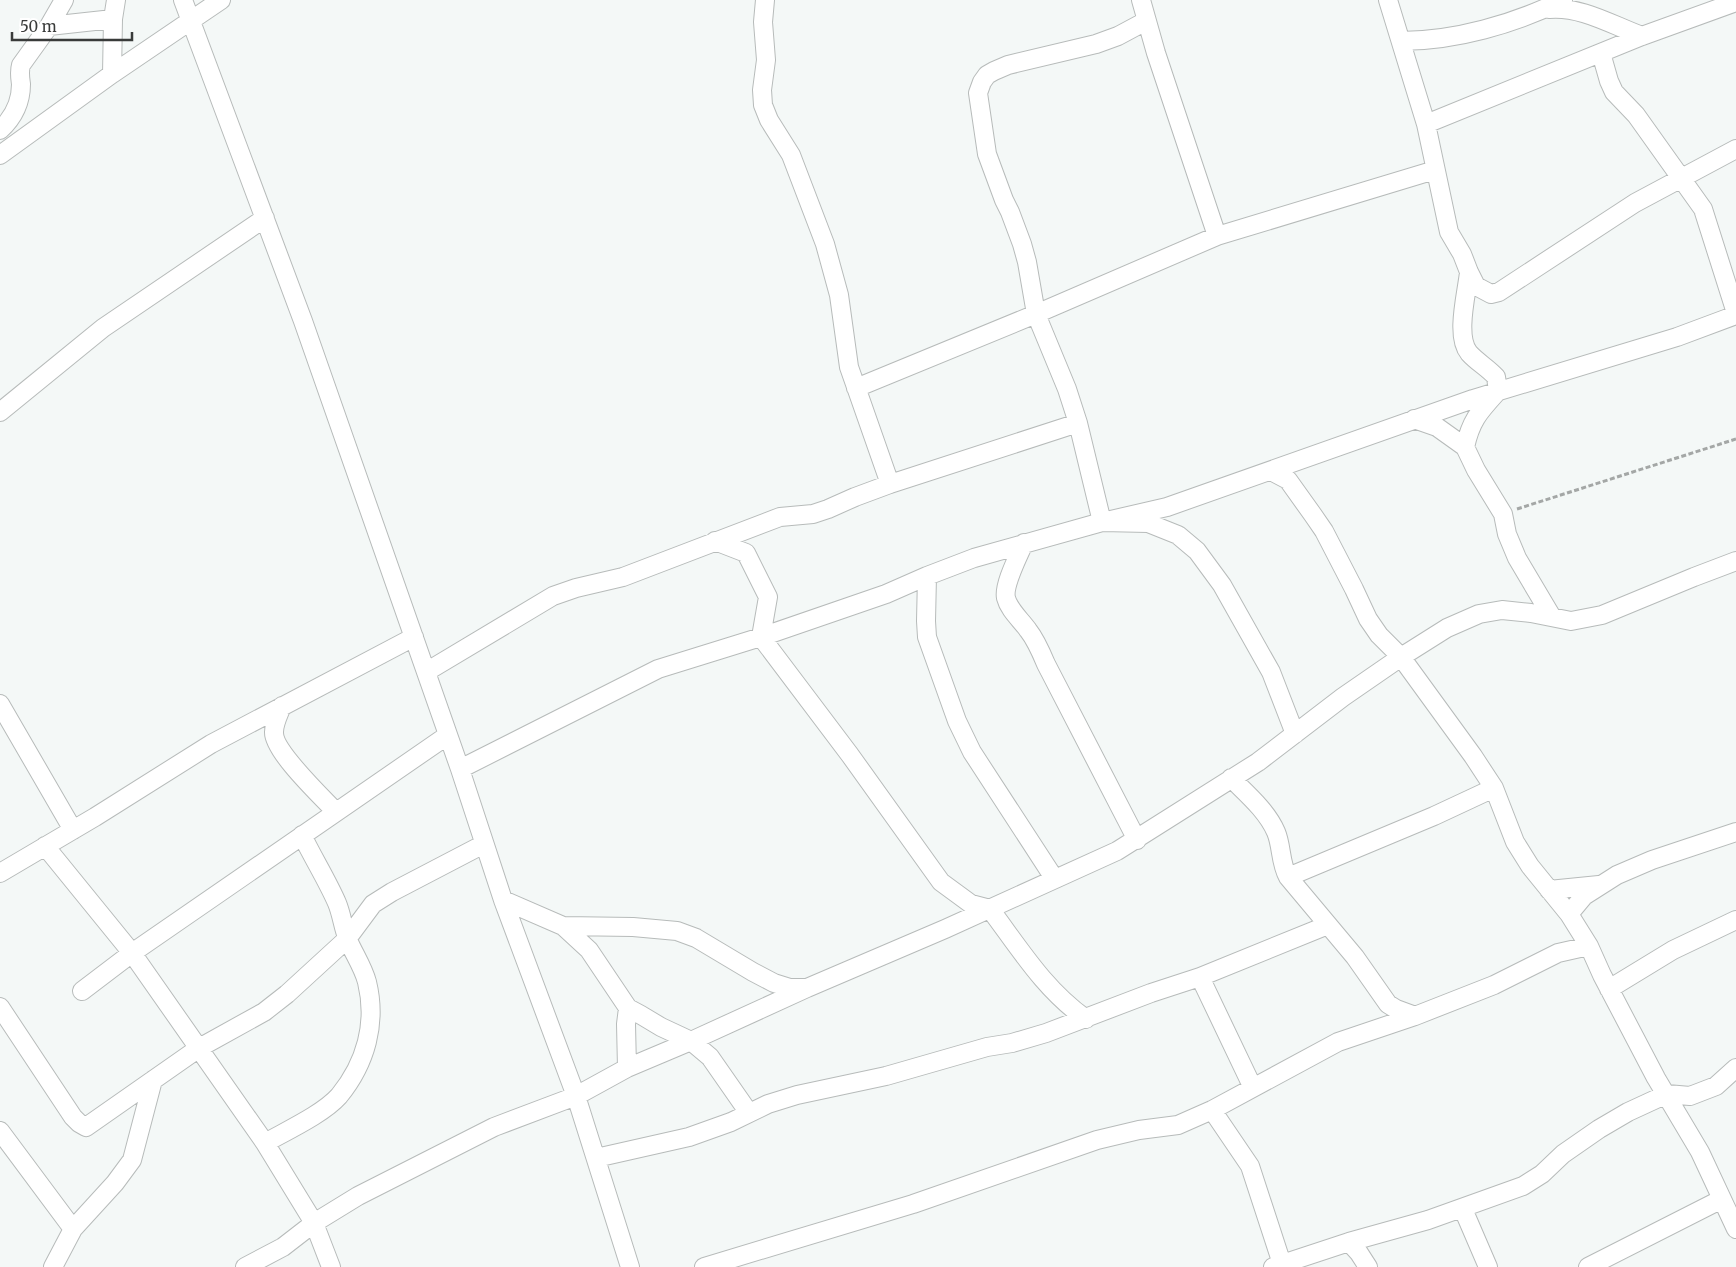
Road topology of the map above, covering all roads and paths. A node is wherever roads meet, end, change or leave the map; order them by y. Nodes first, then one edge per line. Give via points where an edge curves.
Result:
1 (64, 0) edge
2 (116, 0) edge
3 (183, 0) edge
4 (221, 0) edge
5 (765, 0) edge
6 (1141, 0) edge
7 (1388, 0) edge
8 (1563, 0) edge
9 (1736, 2) edge
10 (1546, 9) junction
11 (113, 19) junction
12 (190, 20) junction
13 (1146, 20) junction
14 (49, 26) junction
15 (1642, 36) junction
16 (1400, 41) junction
17 (1601, 53) junction
18 (112, 74) junction
19 (1426, 124) junction
20 (0, 130) edge
21 (1736, 149) edge
22 (0, 156) edge
23 (1435, 170) junction
24 (1680, 178) junction
25 (265, 218) junction
26 (1218, 236) junction
27 (1468, 272) junction
28 (1036, 314) junction
29 (1736, 314) edge
30 (856, 388) junction
31 (1498, 391) junction
32 (0, 412) edge
33 (1414, 419) junction
34 (1078, 423) junction
35 (1736, 440) edge
36 (1465, 447) junction
37 (1293, 463) junction
38 (1271, 471) junction
39 (1288, 480) junction
40 (890, 484) junction
41 (1503, 514) junction
42 (1102, 522) junction
43 (715, 541) junction
44 (1024, 543) junction
45 (1736, 561) edge
46 (927, 576) junction
47 (1552, 617) junction
48 (414, 637) junction
49 (761, 637) junction
50 (1401, 657) junction
51 (426, 672) junction
52 (0, 704) edge
53 (282, 706) junction
54 (1295, 734) junction
55 (448, 735) junction
56 (460, 769) junction
57 (1231, 778) junction
58 (1494, 788) junction
59 (336, 812) junction
60 (73, 830) junction
61 (1736, 832) edge
62 (302, 835) junction
63 (1137, 840) junction
64 (484, 844) junction
65 (46, 846) junction
66 (3, 866) edge
67 (1288, 877) junction
68 (1054, 878) junction
69 (1602, 885) junction
70 (1550, 890) junction
71 (503, 900) junction
72 (990, 909) junction
73 (1569, 914) junction
74 (1736, 920) edge
75 (1328, 925) junction
76 (562, 926) junction
77 (347, 939) junction
78 (1588, 946) junction
79 (132, 953) junction
80 (1200, 977) junction
81 (807, 988) junction
82 (1610, 989) junction
83 (82, 991) dead end
84 (0, 1007) edge
85 (628, 1008) junction
86 (1415, 1016) junction
87 (1086, 1019) junction
88 (691, 1042) junction
89 (199, 1048) junction
90 (627, 1068) junction
91 (1736, 1068) edge
92 (153, 1080) junction
93 (1252, 1088) junction
94 (1667, 1094) junction
95 (576, 1096) junction
96 (1212, 1110) junction
97 (749, 1113) junction
98 (0, 1131) edge
99 (265, 1143) junction
100 (596, 1158) junction
101 (1722, 1199) junction
102 (1463, 1209) junction
103 (314, 1223) junction
104 (73, 1229) junction
105 (1736, 1229) edge
106 (1349, 1242) junction
107 (1277, 1265) edge
108 (53, 1267) edge
109 (245, 1267) edge
110 (331, 1267) edge
111 (630, 1267) edge
112 (704, 1267) edge
113 (1368, 1267) edge
114 (1488, 1267) edge
115 (1588, 1267) edge

1 - 14 street
2 - 11 street
3 - 12 street
4 - 12 street
5 - 30 street via 763,105 791,155 825,244 839,295 849,368
6 - 13 street
7 - 16 street
8 - 10 street
9 - 15 street
10 - 15 street via 1580,11
10 - 16 street via 1475,32 1424,41
11 - 14 street
11 - 18 street
12 - 18 street
12 - 25 street
13 - 26 street
13 - 28 street via 1096,44 1008,65 987,75 982,82 978,93 987,154 1028,262
14 - 20 street via 21,65 18,106
15 - 17 street
16 - 19 street
17 - 19 street
17 - 24 street via 1614,92 1636,116
18 - 22 street
19 - 23 street
21 - 24 street
23 - 26 street
23 - 27 street via 1449,232
24 - 27 street via 1635,203 1499,292 1483,291
24 - 29 street via 1703,209
25 - 32 street via 103,328
25 - 48 street
26 - 28 street
27 - 31 street via 1462,316 1465,346 1496,377
28 - 30 street
28 - 34 street
29 - 31 street via 1677,336
30 - 40 street
31 - 33 street
31 - 36 street via 1474,420
33 - 36 street via 1437,427
33 - 37 street
34 - 40 street
34 - 42 street
35 - 41 path
36 - 41 street
37 - 38 street
37 - 39 street
38 - 39 street
38 - 42 street via 1167,506
39 - 50 street via 1324,531 1368,619
40 - 43 street via 813,514 780,517
41 - 47 street via 1517,558
42 - 44 street
42 - 54 street via 1148,523 1178,535 1197,551 1222,584 1270,672
43 - 49 street via 746,553 768,597
43 - 51 street via 623,577 553,596
44 - 46 street
44 - 63 street via 1006,598 1039,647
45 - 47 street via 1602,616 1571,621
46 - 49 street via 886,594
46 - 68 street via 927,637 957,721 972,752
47 - 50 street via 1502,610 1479,614 1447,628
48 - 51 street
48 - 53 street
49 - 56 street via 658,669
49 - 72 street via 941,882 971,904
50 - 54 street
50 - 58 street
51 - 55 street
52 - 60 street
53 - 59 street via 274,732 276,744
53 - 60 street via 211,744
54 - 57 street
55 - 56 street
55 - 59 street
56 - 64 street
57 - 63 street
57 - 67 street via 1270,820
58 - 67 street
58 - 70 street via 1515,842
59 - 62 street
60 - 65 street
61 - 69 street via 1652,860
62 - 77 street via 337,903
62 - 79 street
63 - 68 street
64 - 71 street
64 - 77 street via 373,904
65 - 66 street
65 - 79 street
67 - 75 street
68 - 72 street
69 - 70 street
69 - 73 street via 1584,896
70 - 73 street
71 - 76 street
71 - 95 street
72 - 81 street
72 - 87 street via 1041,978
73 - 78 street
74 - 82 street via 1672,950
75 - 80 street
75 - 86 street via 1388,1004
76 - 81 street via 677,931 696,938 774,983 790,988
76 - 85 street via 589,950
77 - 89 street via 264,1012
77 - 99 street via 367,982 371,1027 366,1052 338,1097
78 - 82 street
78 - 86 street via 1558,953 1494,985
79 - 83 street
79 - 89 street
80 - 87 street via 1151,992
80 - 93 street
81 - 88 street
82 - 94 street
84 - 92 street via 73,1116 84,1127
85 - 88 street
85 - 90 street
86 - 93 street via 1338,1042
87 - 97 street via 1012,1043 797,1095
88 - 90 street
88 - 97 street via 715,1062
89 - 92 street
89 - 99 street
90 - 95 street
91 - 94 street via 1716,1086 1699,1093 1690,1096
92 - 104 street via 132,1160
93 - 96 street
94 - 101 street
94 - 102 street via 1599,1129 1523,1186
95 - 100 street
95 - 103 street via 494,1127 358,1196
96 - 107 street via 1250,1166
96 - 112 street via 1178,1125 1097,1140 913,1204
97 - 100 street via 689,1137
98 - 104 street
99 - 103 street
100 - 111 street
101 - 105 street
101 - 115 street
102 - 106 street
102 - 114 street
103 - 109 street via 283,1246
103 - 110 street
104 - 108 street
106 - 107 street
106 - 113 street

